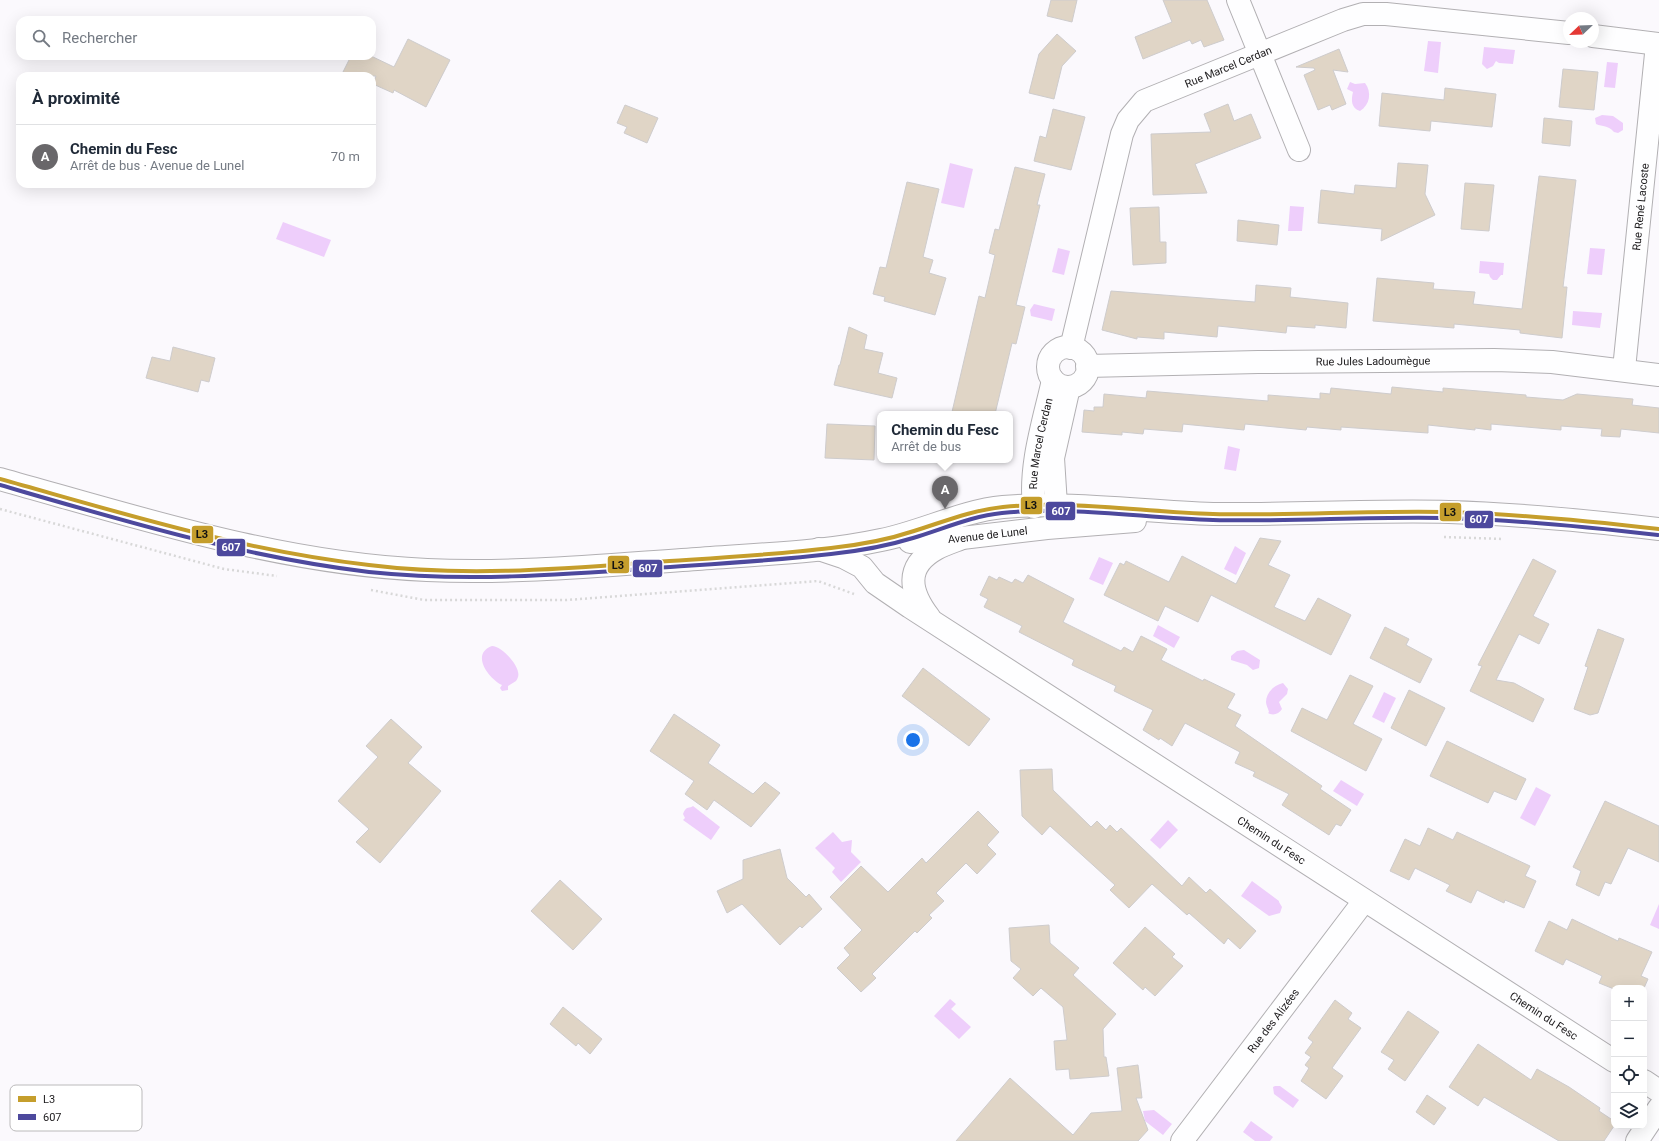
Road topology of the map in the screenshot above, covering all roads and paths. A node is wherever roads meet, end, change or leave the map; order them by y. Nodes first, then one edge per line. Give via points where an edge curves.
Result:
1 (1238, 0) edge
2 (1563, 33) edge
3 (1599, 37) edge
4 (1658, 44) edge
5 (1259, 54) junction
6 (1299, 150) dead end
7 (1072, 348) junction
8 (1087, 366) junction
9 (1624, 370) junction
10 (1659, 375) edge
11 (1061, 384) junction
12 (0, 479) edge
13 (1045, 506) junction
14 (1215, 514) junction
15 (1047, 528) junction
16 (1659, 529) edge
17 (962, 538) junction
18 (881, 540) junction
19 (819, 549) junction
20 (930, 618) junction
21 (1364, 901) junction
22 (1611, 1059) edge
23 (1647, 1083) edge
24 (1659, 1091) edge
25 (1659, 1108) edge
26 (1182, 1141) edge
27 (1637, 1141) edge

1 - 5 street
2 - 5 street, Rue Marcel Cerdan via 1386,14 1363,14
3 - 4 street
4 - 9 street, Rue René Lacoste
5 - 6 street
5 - 7 street, Rue Marcel Cerdan via 1144,101 1128,120 1122,134
7 - 8 street via 1084,356
7 - 11 street, Rue Marcel Cerdan via 1056,351 1048,364 1048,371
8 - 9 street, Rue Jules Ladoumègue via 1494,360 1552,362
8 - 11 street via 1084,378 1079,384
9 - 10 street, Rue Jules Ladoumègue
11 - 13 street, Rue Marcel Cerdan
12 - 19 street, Avenue de Lunel via 267,551 376,566 428,570 543,570
13 - 14 street, Avenue de Lunel
13 - 15 street, Avenue de Lunel
13 - 18 street, Avenue de Lunel via 1002,507 976,512
14 - 15 street, Avenue de Lunel
14 - 16 street, Avenue de Lunel via 1445,512 1518,515
15 - 17 street, Avenue de Lunel
17 - 18 street, Avenue de Lunel via 911,542
17 - 20 street, Chemin du Fesc via 936,549 922,560 915,571 912,584 917,599
18 - 19 street, Avenue de Lunel
19 - 20 street, Chemin du Fesc via 862,567 875,583
20 - 21 street, Chemin du Fesc
21 - 22 street, Chemin du Fesc
21 - 26 street, Rue des Alizées
23 - 24 street
25 - 27 street

